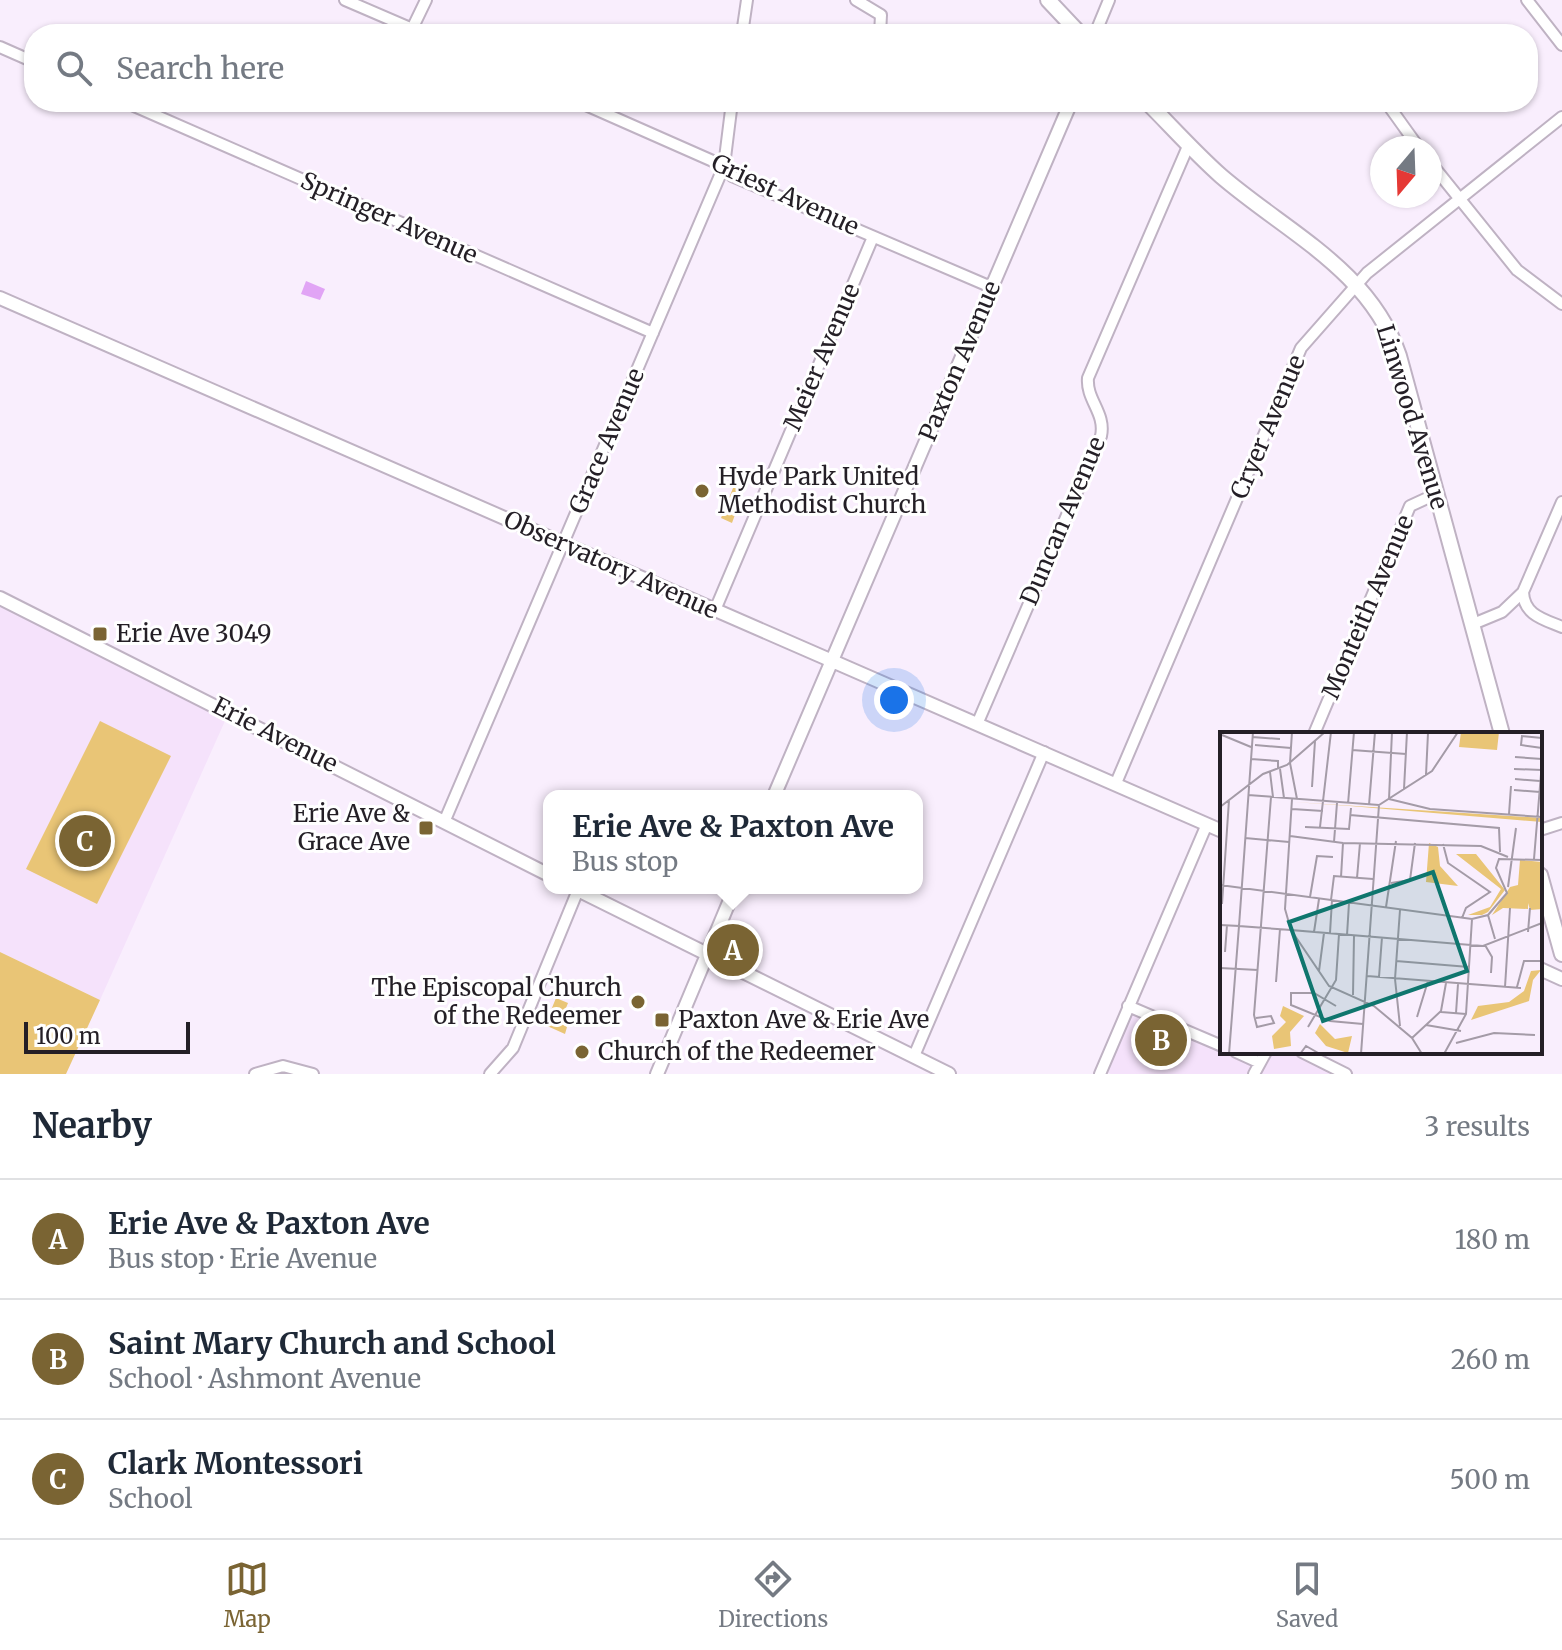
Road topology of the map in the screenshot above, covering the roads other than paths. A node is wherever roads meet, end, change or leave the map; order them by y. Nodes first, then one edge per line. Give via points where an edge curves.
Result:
1 (345, 0) edge
2 (426, 0) edge
3 (747, 0) edge
4 (856, 0) edge
5 (1048, 0) edge
6 (1109, 0) edge
7 (1527, 0) edge
8 (400, 24) edge
9 (414, 24) edge
10 (743, 24) edge
11 (881, 24) edge
12 (1071, 24) edge
13 (1099, 24) edge
14 (1562, 45) edge
15 (0, 47) edge
16 (24, 58) edge
17 (148, 112) edge
18 (602, 112) edge
19 (731, 112) edge
20 (1067, 112) edge
21 (1157, 112) edge
22 (1393, 112) edge
23 (1562, 117) edge
24 (1410, 136) edge
25 (1189, 144) junction
26 (724, 166) junction
27 (1442, 177) edge
28 (1459, 198) junction
29 (873, 237) junction
30 (1358, 284) junction
31 (991, 287) junction
32 (0, 298) edge
33 (1562, 304) edge
34 (653, 333) junction
35 (1436, 494) junction
36 (1562, 502) edge
37 (563, 544) junction
38 (1523, 592) junction
39 (0, 598) edge
40 (715, 610) junction
41 (1502, 612) junction
42 (1531, 613) junction
43 (1473, 624) junction
44 (1562, 627) edge
45 (833, 661) junction
46 (978, 722) junction
47 (1315, 732) edge
48 (1501, 732) edge
49 (1044, 752) junction
50 (1116, 783) junction
51 (777, 790) edge
52 (445, 820) junction
53 (1562, 823) edge
54 (1207, 824) junction
55 (1542, 829) edge
56 (1220, 830) edge
57 (543, 872) edge
58 (1542, 882) edge
59 (574, 894) edge
60 (586, 894) edge
61 (732, 894) edge
62 (706, 953) junction
63 (1562, 954) edge
64 (1542, 970) edge
65 (1562, 979) edge
66 (1128, 1006) junction
67 (1220, 1045) edge
68 (1240, 1054) edge
69 (1265, 1054) edge
70 (1306, 1054) edge
71 (914, 1056) junction
72 (1260, 1063) junction
73 (927, 1069) edge
74 (255, 1074) edge
75 (313, 1074) edge
76 (490, 1074) edge
77 (657, 1074) edge
78 (949, 1074) edge
79 (1100, 1074) edge
80 (1254, 1074) edge
81 (1346, 1074) edge

1 - 8 street
2 - 9 street
3 - 10 street
4 - 11 street via 881,15
5 - 12 main road
6 - 13 street
7 - 14 street
15 - 16 street
17 - 34 street, Springer Avenue
18 - 26 street, Griest Avenue
19 - 26 street, Grace Avenue
20 - 31 street, Paxton Avenue
21 - 25 main road, Linwood Avenue
22 - 24 street
23 - 28 street, Cryer Avenue
25 - 30 main road, Linwood Avenue via 1219,175
25 - 46 street, Duncan Avenue via 1088,378 1089,393 1102,418 1101,436
26 - 29 street, Griest Avenue via 732,176
26 - 34 street, Grace Avenue
27 - 28 street
28 - 30 street, Cryer Avenue
28 - 33 street via 1517,270
29 - 31 street, Griest Avenue
29 - 40 street, Meier Avenue
30 - 35 main road, Linwood Avenue via 1393,338
30 - 50 street, Cryer Avenue via 1301,348
31 - 45 street, Paxton Avenue
32 - 37 street, Observatory Avenue
34 - 37 street, Grace Avenue
35 - 43 main road, Linwood Avenue
35 - 47 street, Monteith Avenue via 1410,506
36 - 38 street
37 - 40 street, Observatory Avenue
37 - 52 street, Grace Avenue
38 - 41 street
38 - 42 street
39 - 52 street, Erie Avenue
40 - 45 street, Observatory Avenue
41 - 42 street
41 - 43 street
42 - 44 street
43 - 48 main road, Linwood Avenue
45 - 46 street, Observatory Avenue
45 - 51 street, Paxton Avenue
46 - 49 street, Observatory Avenue
49 - 50 street, Observatory Avenue
49 - 71 street
50 - 54 street, Observatory Avenue
52 - 57 street, Erie Avenue
53 - 55 street
54 - 56 street, Observatory Avenue
54 - 66 street
58 - 63 main road
59 - 76 street via 513,1048
60 - 62 street
61 - 62 street
62 - 71 street
62 - 77 street
64 - 65 street
66 - 67 street
66 - 79 street
68 - 72 street
69 - 72 street
70 - 81 street
71 - 73 street
72 - 80 street
73 - 78 street
74 - 75 street via 283,1066

